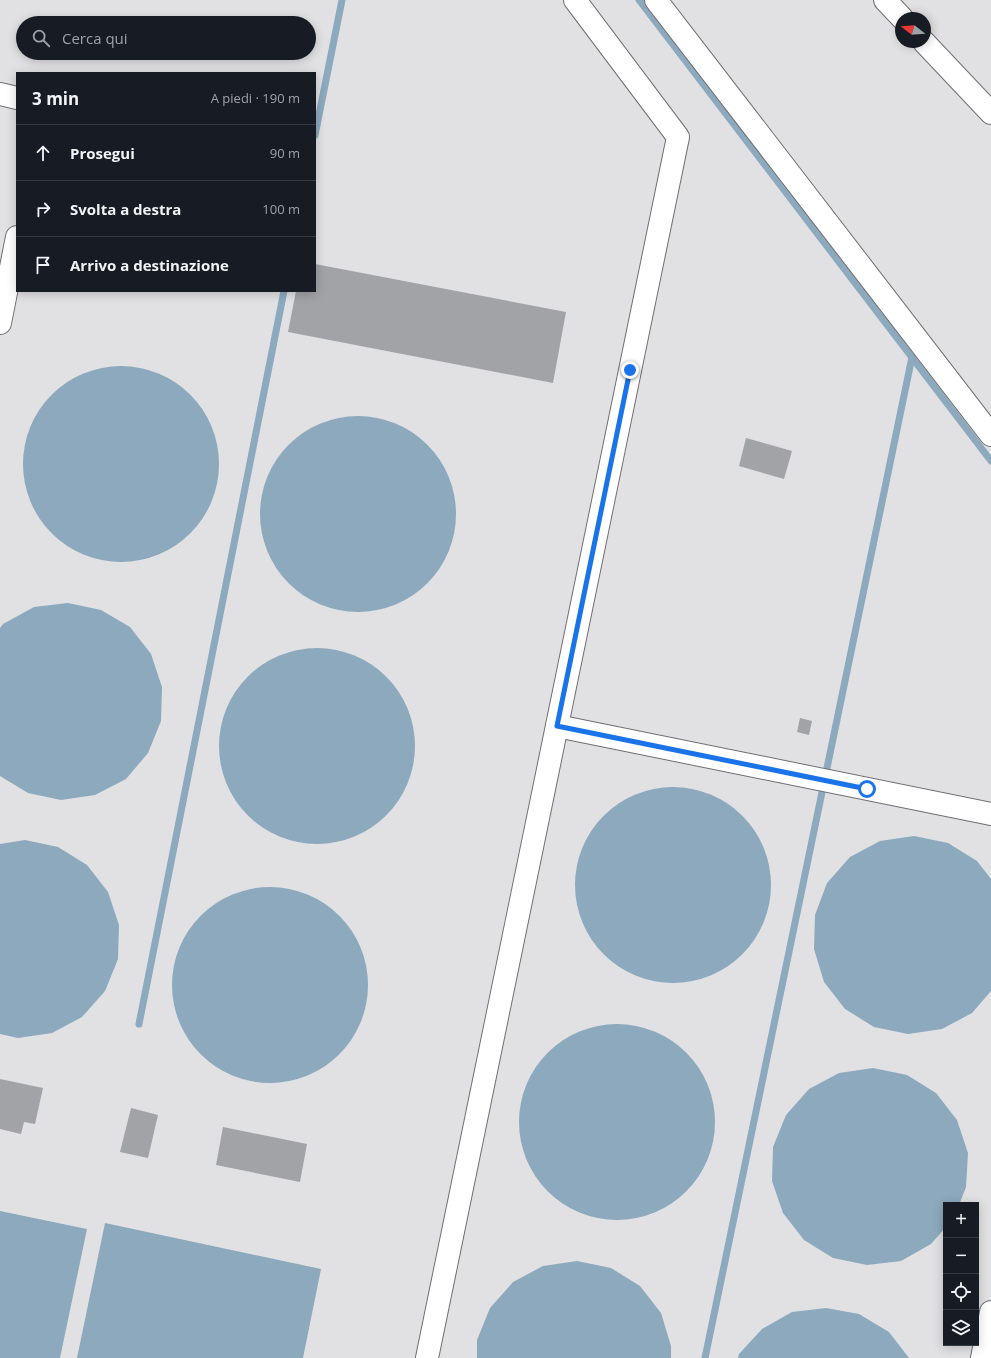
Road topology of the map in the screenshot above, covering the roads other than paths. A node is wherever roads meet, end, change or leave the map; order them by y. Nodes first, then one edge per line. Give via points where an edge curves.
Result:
1 (574, 0) edge
2 (656, 0) edge
3 (885, 0) edge
4 (896, 12) edge
5 (930, 48) edge
6 (0, 94) edge
7 (16, 98) edge
8 (991, 113) edge
9 (16, 242) edge
10 (0, 323) edge
11 (991, 435) edge
12 (557, 726) junction
13 (991, 814) edge
14 (991, 1312) edge
15 (427, 1358) edge
16 (982, 1358) edge

1 - 12 lane via 678,138
2 - 11 lane
3 - 4 lane
5 - 8 lane
6 - 7 lane
9 - 10 lane
12 - 13 lane
12 - 15 lane
14 - 16 lane

